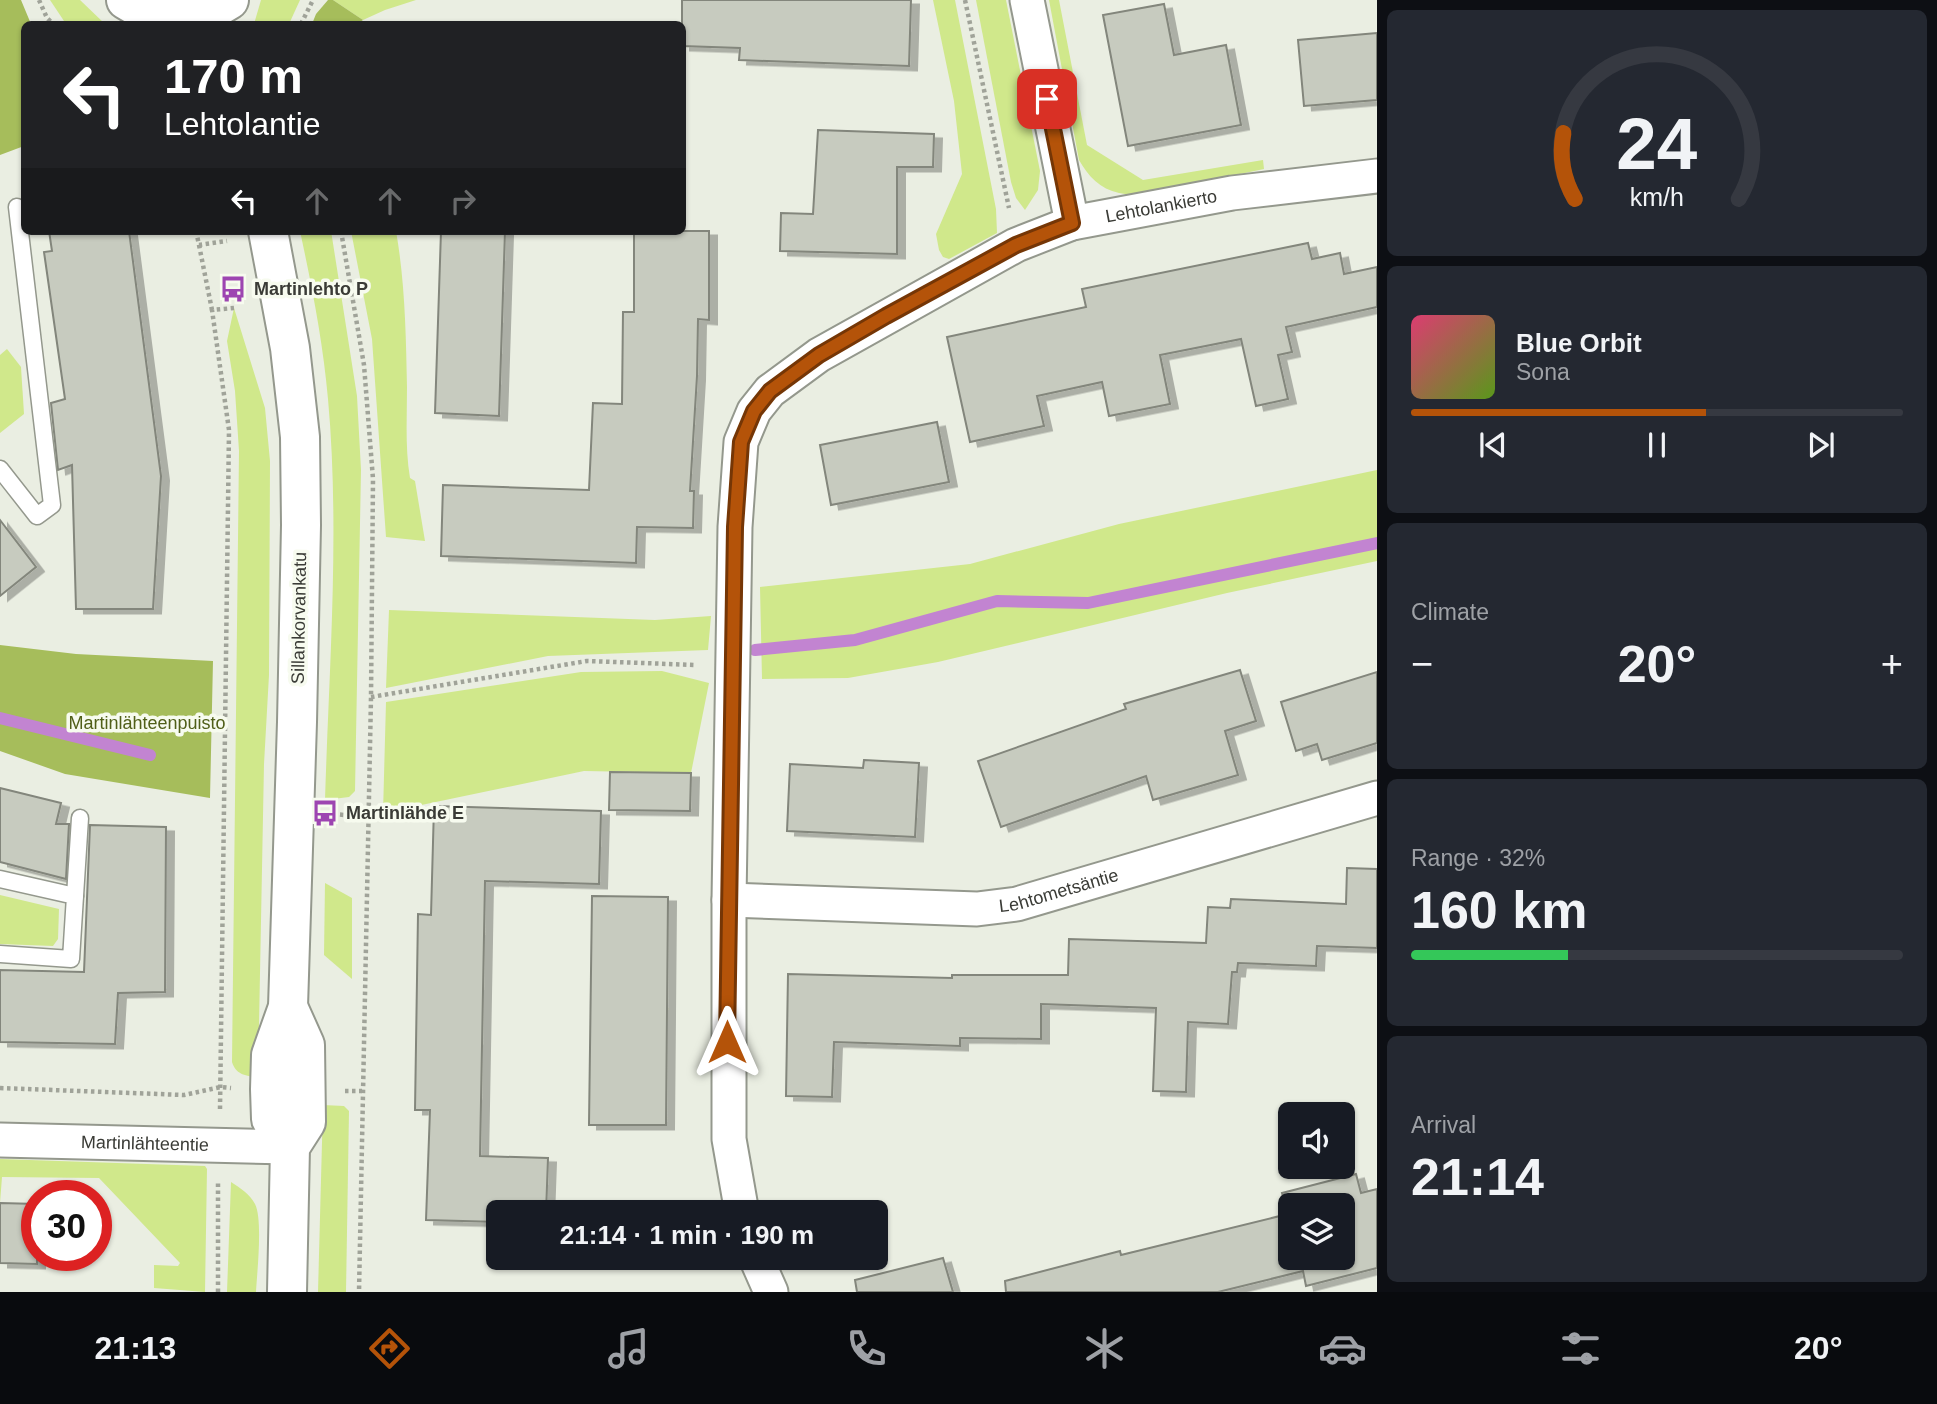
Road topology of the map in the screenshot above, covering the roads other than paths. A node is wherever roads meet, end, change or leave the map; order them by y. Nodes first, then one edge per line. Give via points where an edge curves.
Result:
1 (229, 0) edge
2 (236, 0) edge
3 (1027, 0) edge
4 (141, 12) edge
5 (237, 21) edge
6 (1377, 176) edge
7 (17, 207) dead end
8 (1072, 223) junction
9 (269, 235) edge
10 (0, 469) edge
11 (1377, 798) edge
12 (80, 818) dead end
13 (0, 879) edge
14 (75, 896) junction
15 (729, 900) junction
16 (0, 954) edge
17 (0, 1140) edge
18 (290, 1147) junction
19 (740, 1200) edge
20 (761, 1270) edge
21 (287, 1292) edge
22 (771, 1292) edge

1 - 4 main road via 191,17
2 - 5 main road
3 - 8 street
6 - 8 street, Lehtolankierto via 1232,193
7 - 10 lane via 52,505 37,516
8 - 15 street, Lehtolankierto via 1016,245 819,355 770,391 754,411 741,442 735,527
9 - 18 main road, Sillankorvankatu via 290,348 300,437 288,1007 271,1055 288,1089 271,1119
11 - 15 street, Lehtometsäntie via 1017,904 977,909
12 - 14 lane
13 - 14 lane
14 - 16 lane via 71,959
15 - 19 street, Lehtolankierto via 729,1139
17 - 18 street, Martinlähteentie
18 - 21 main road
20 - 22 street

